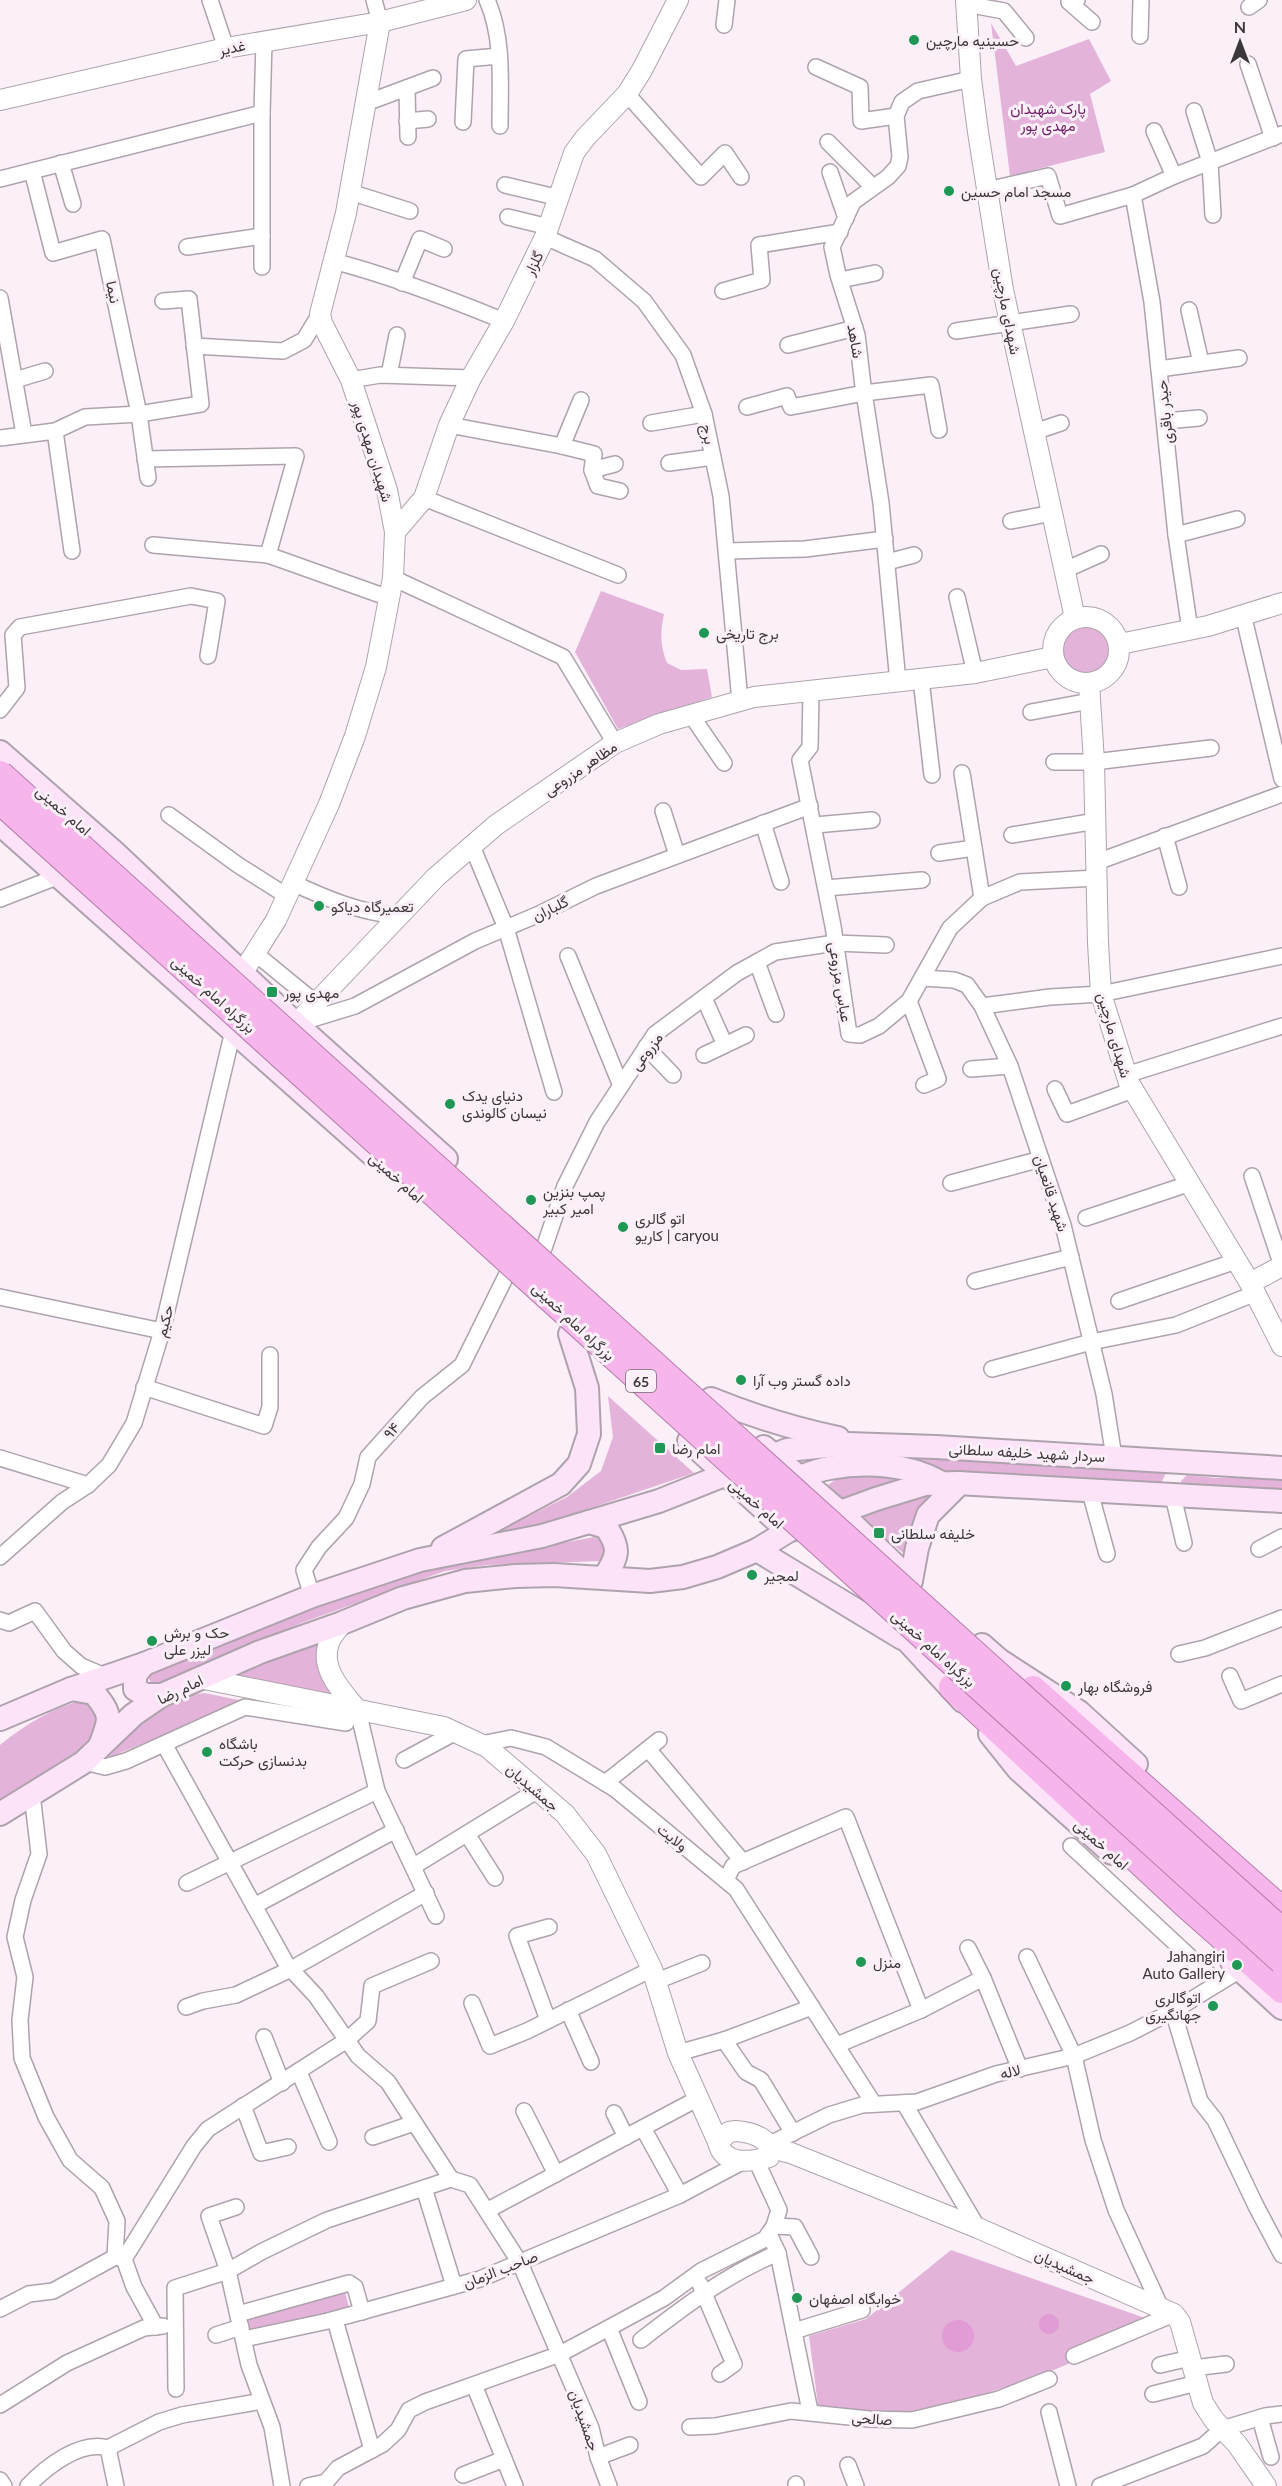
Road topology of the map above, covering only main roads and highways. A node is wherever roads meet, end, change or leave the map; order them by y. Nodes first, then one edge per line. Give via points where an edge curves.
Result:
1 (0, 752) edge
2 (0, 774) edge
3 (41, 789) junction
4 (0, 801) edge
5 (2, 826) edge
6 (570, 1334) junction
7 (711, 1399) junction
8 (869, 1445) junction
9 (773, 1455) junction
10 (1256, 1467) junction
11 (1282, 1468) edge
12 (724, 1475) junction
13 (799, 1477) junction
14 (951, 1483) junction
15 (1173, 1496) junction
16 (1282, 1501) edge
17 (841, 1513) junction
18 (589, 1522) junction
19 (788, 1531) junction
20 (757, 1550) junction
21 (420, 1560) junction
22 (604, 1578) junction
23 (911, 1581) junction
24 (913, 1645) junction
25 (999, 1660) junction
26 (144, 1664) junction
27 (952, 1688) junction
28 (71, 1689) junction
29 (162, 1695) junction
30 (0, 1719) edge
31 (92, 1754) junction
32 (0, 1814) edge
33 (1282, 1898) edge
34 (1282, 1910) edge
35 (1282, 1931) edge
36 (1282, 1961) edge
37 (1282, 1990) edge
38 (1282, 2008) edge

1 - 3 main road, امام خمینی
2 - 35 highway, بزرگراه امام خمینی / 65, bridge
3 - 5 main road
3 - 7 main road, امام خمینی via 250,963 296,1024
4 - 36 highway, بزرگراه امام خمینی / 65, bridge
5 - 6 main road, امام خمینی
6 - 12 main road, امام خمینی
6 - 21 main road via 586,1388 589,1434 579,1464 561,1484
7 - 8 main road via 800,1430
7 - 9 main road, امام خمینی
8 - 9 main road, سردار شهید خلیفه سلطانی via 787,1450
8 - 10 main road, سردار شهید خلیفه سلطانی
9 - 12 main road, سردار شهید خلیفه سلطانی
9 - 13 main road, امام خمینی
10 - 11 main road, سردار شهید خلیفه سلطانی
10 - 15 main road via 1184,1470 1173,1477
12 - 13 main road via 758,1485
12 - 18 main road via 659,1501
12 - 19 main road, امام خمینی
13 - 14 main road via 829,1468 887,1466
13 - 17 main road, امام خمینی
14 - 15 main road
14 - 17 main road via 925,1484
14 - 23 main road via 928,1515
15 - 16 main road
17 - 19 main road, امام رضا
17 - 23 main road, امام خمینی
18 - 21 main road via 542,1536
18 - 22 main road via 606,1527 615,1540 616,1558
19 - 20 main road, امام رضا
19 - 24 main road, امام خمینی
20 - 22 main road, امام رضا via 683,1577 650,1581
20 - 24 main road
21 - 26 main road via 312,1596
22 - 29 main road, امام رضا via 515,1576 465,1581 403,1598 260,1652
23 - 25 main road, امام خمینی
24 - 27 main road, امام خمینی
25 - 33 main road, امام خمینی via 1079,1712
25 - 34 highway
26 - 28 main road
26 - 29 main road via 135,1675 135,1689 145,1695
27 - 37 highway
27 - 38 main road, امام خمینی via 1018,1769
28 - 30 main road
28 - 31 main road via 94,1693 107,1709 108,1724
29 - 31 main road, امام رضا
31 - 32 main road, امام رضا

